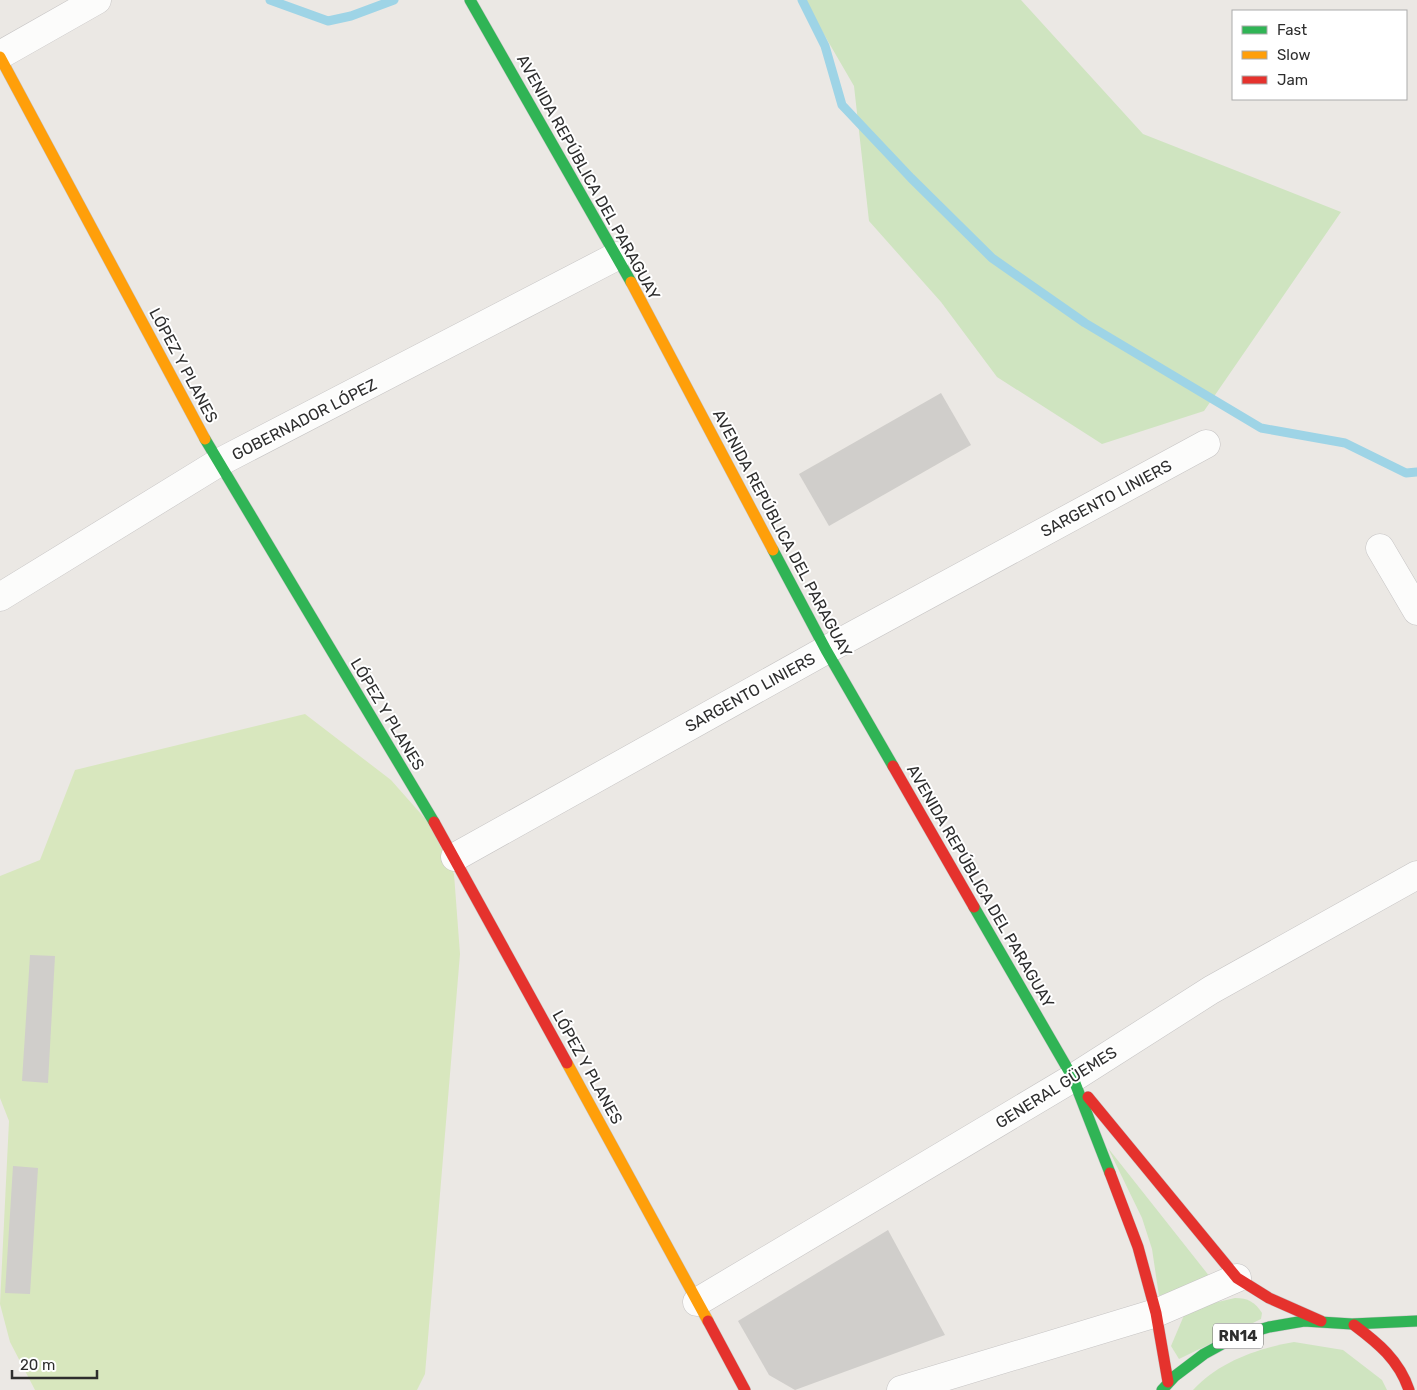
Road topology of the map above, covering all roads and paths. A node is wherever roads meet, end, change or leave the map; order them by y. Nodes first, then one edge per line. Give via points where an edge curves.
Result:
1 (97, 0) edge
2 (470, 0) edge
3 (0, 56) edge
4 (617, 256) junction
5 (1206, 444) dead end
6 (218, 464) junction
7 (1380, 548) dead end
8 (0, 597) edge
9 (1417, 611) edge
10 (826, 650) junction
11 (454, 857) junction
12 (1417, 875) edge
13 (1073, 1078) junction
14 (1237, 1278) junction
15 (697, 1302) junction
16 (1156, 1313) junction
17 (1321, 1321) junction
18 (1417, 1321) edge
19 (1354, 1325) junction
20 (1165, 1386) edge
21 (745, 1390) edge
22 (901, 1390) edge
23 (1409, 1390) edge

1 - 3 street
2 - 4 main road, AVENIDA REPÚBLICA DEL PARAGUAY
3 - 6 main road, LÓPEZ Y PLANES
4 - 6 street, GOBERNADOR LÓPEZ
4 - 10 main road, AVENIDA REPÚBLICA DEL PARAGUAY
5 - 10 street, SARGENTO LINIERS
6 - 8 street, GOBERNADOR LÓPEZ
6 - 11 main road, LÓPEZ Y PLANES
7 - 9 street
10 - 11 street, SARGENTO LINIERS
10 - 13 main road, AVENIDA REPÚBLICA DEL PARAGUAY
11 - 15 main road, LÓPEZ Y PLANES
12 - 13 street, GENERAL GÜEMES via 1211,990
13 - 14 main road, AVENIDA REPÚBLICA DEL PARAGUAY
13 - 15 street, GENERAL GÜEMES
13 - 16 main road, AVENIDA REPÚBLICA DEL PARAGUAY via 1138,1247
14 - 16 street
14 - 17 main road, AVENIDA REPÚBLICA DEL PARAGUAY via 1268,1298
15 - 21 main road, LÓPEZ Y PLANES
16 - 20 main road, AVENIDA REPÚBLICA DEL PARAGUAY
16 - 22 street
17 - 19 main road, RN14
17 - 20 main road, RN14 via 1280,1325 1228,1339 1204,1353
18 - 19 main road, RN14
19 - 23 main road, RN14 via 1388,1350

